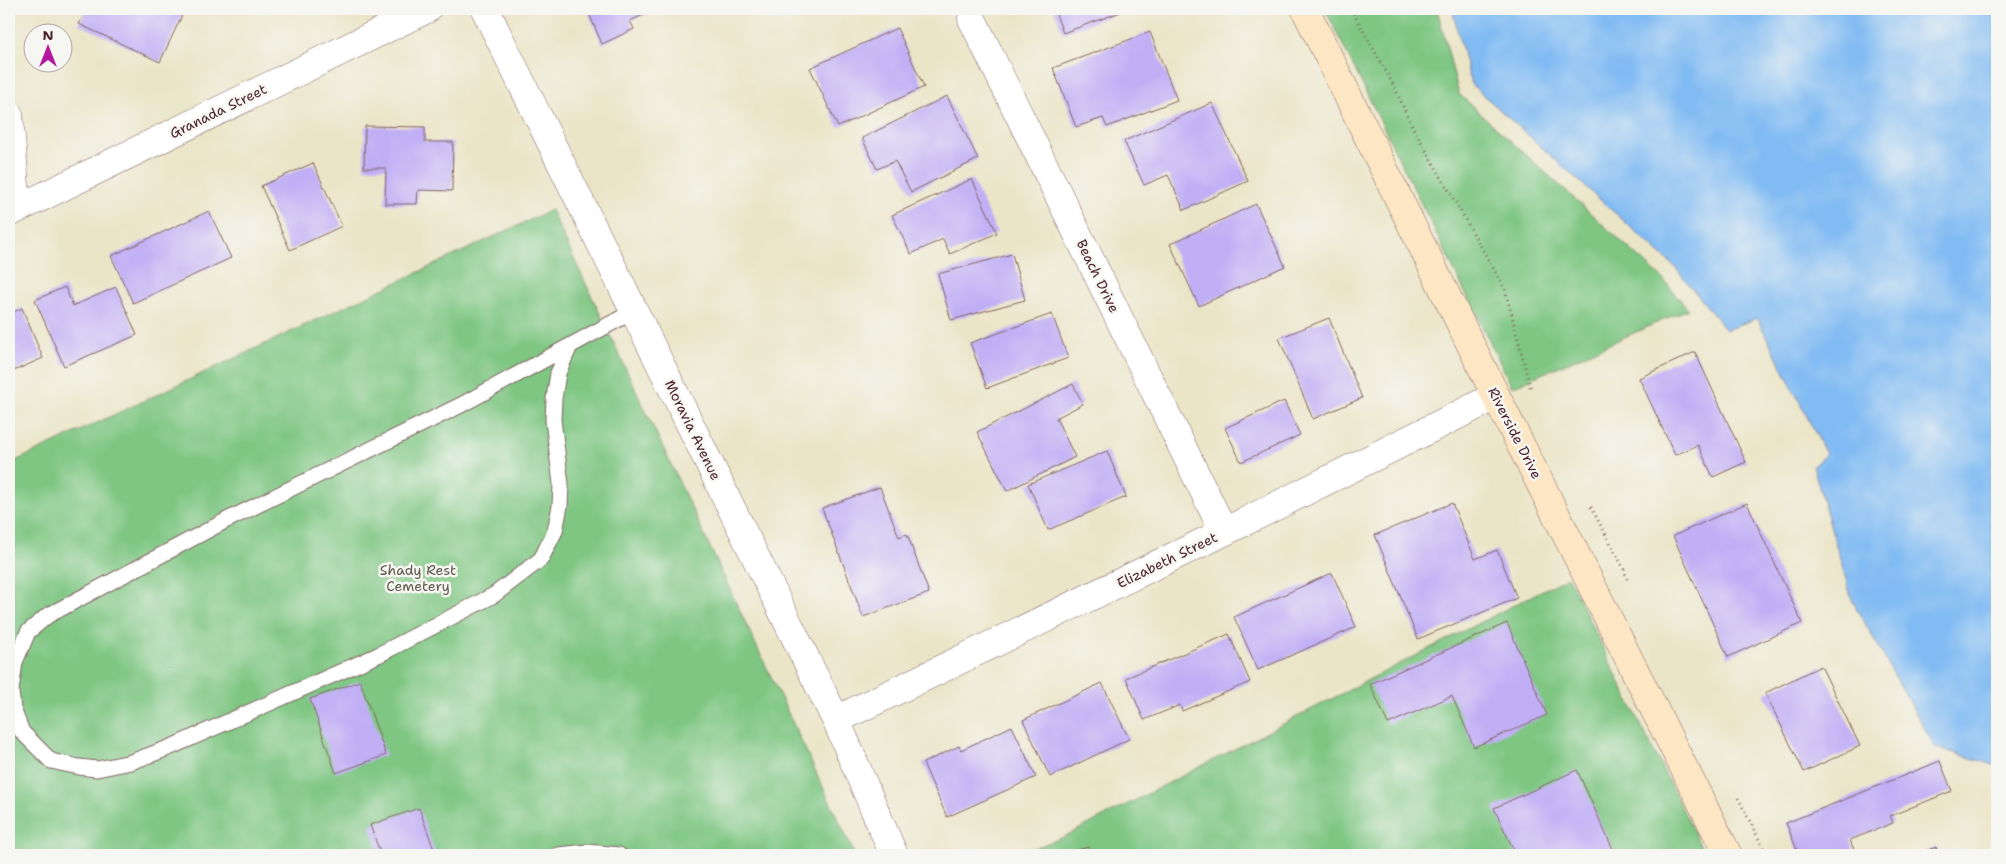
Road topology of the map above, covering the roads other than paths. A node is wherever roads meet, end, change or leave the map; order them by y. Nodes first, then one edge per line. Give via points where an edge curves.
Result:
1 (428, 9) edge
2 (485, 9) edge
3 (1305, 9) edge
4 (972, 20) dead end
5 (9, 115) edge
6 (13, 211) edge
7 (634, 311) junction
8 (570, 346) junction
9 (1496, 396) junction
10 (1224, 532) junction
11 (836, 720) junction
12 (559, 855) edge
13 (619, 855) edge
14 (894, 855) edge
15 (1728, 855) edge

1 - 6 street, Granada Street
2 - 7 street, Moravia Avenue
3 - 9 street, Riverside Drive
4 - 10 street, Beach Drive
5 - 6 street
7 - 8 lane
7 - 11 street, Moravia Avenue
8 - 8 lane via 461,405 227,520 47,616 28,632 15,662 11,691 13,709 22,732 51,760 79,768 118,766 170,747 378,655 494,594 541,559 555,531 561,484 553,420 554,399 558,373
9 - 10 street, Elizabeth Street
9 - 15 street, Riverside Drive
10 - 11 street, Elizabeth Street
11 - 14 street, Moravia Avenue
12 - 13 lane via 587,852

